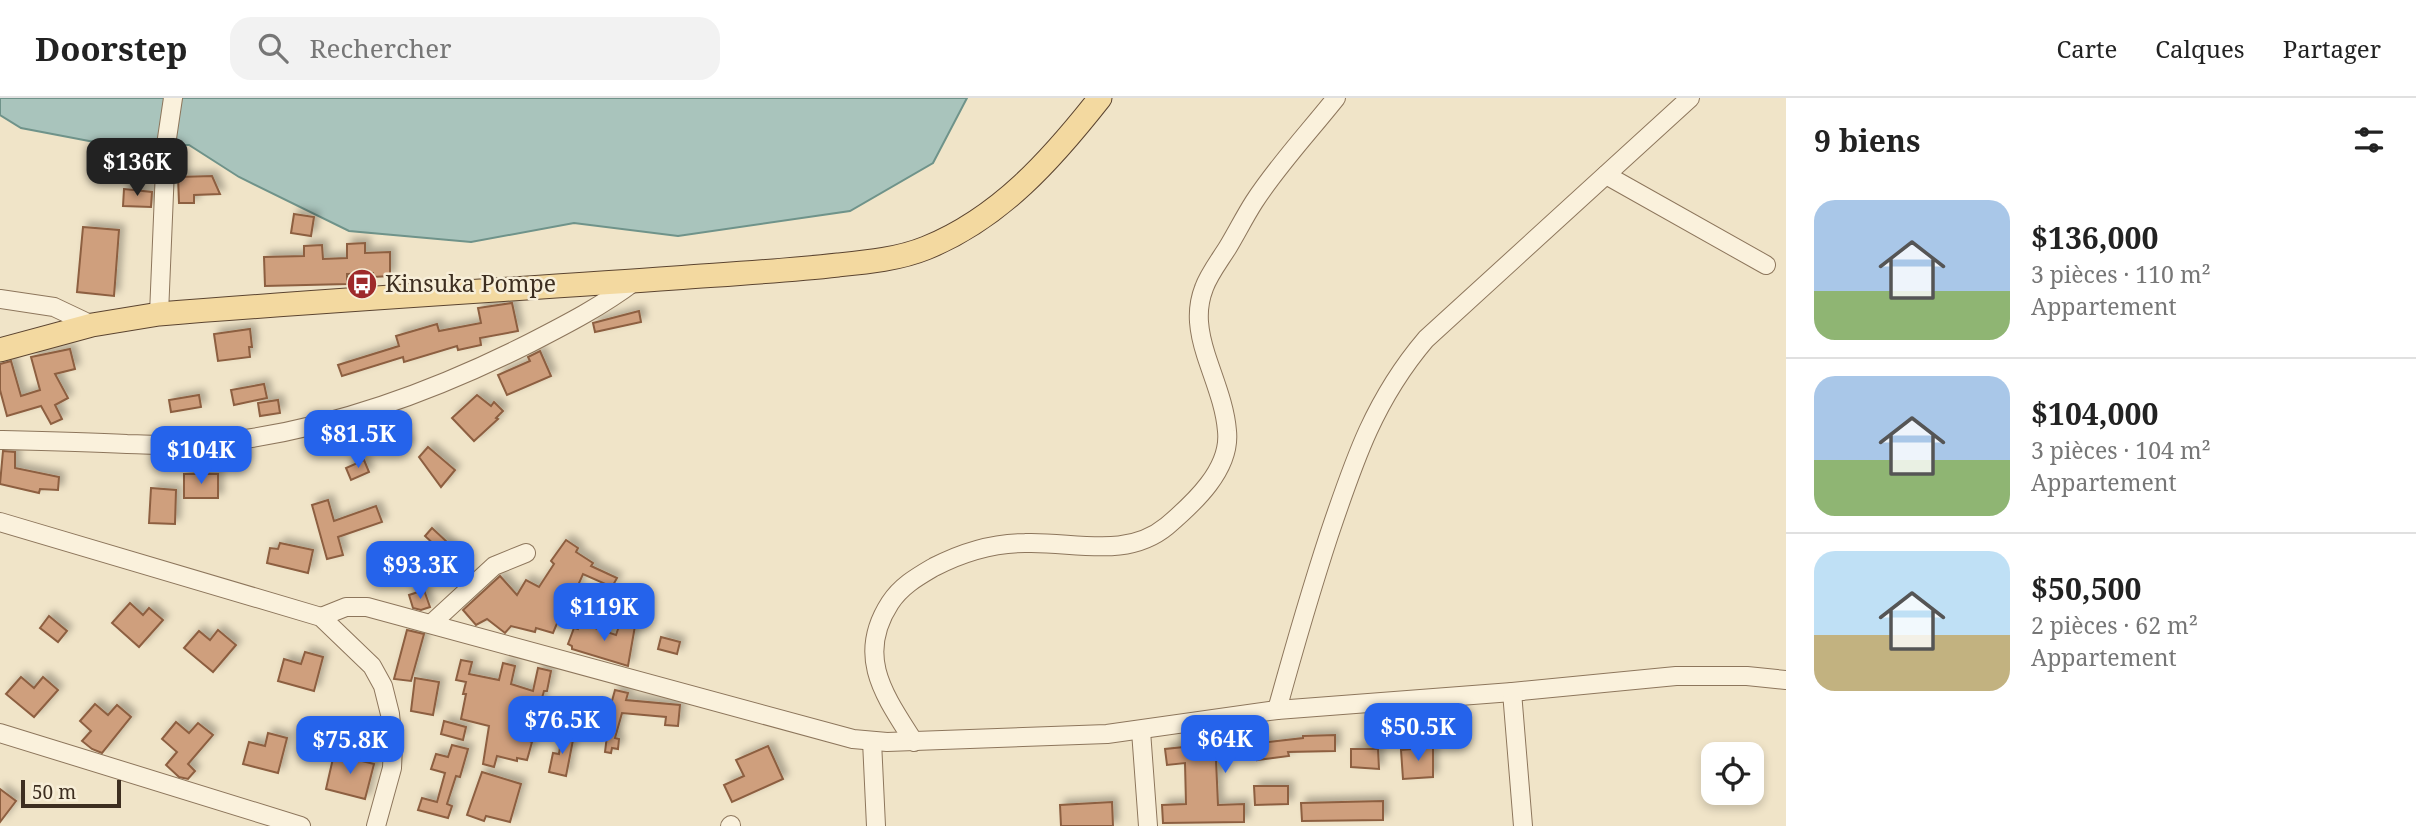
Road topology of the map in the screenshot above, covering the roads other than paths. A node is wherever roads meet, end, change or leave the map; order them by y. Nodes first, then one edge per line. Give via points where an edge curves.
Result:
1 (173, 98) edge
2 (1100, 98) edge
3 (1336, 98) edge
4 (1690, 98) edge
5 (1606, 175) junction
6 (1766, 265) dead end
7 (635, 281) junction
8 (0, 299) edge
9 (159, 314) junction
10 (92, 325) junction
11 (0, 351) edge
12 (0, 440) edge
13 (0, 522) edge
14 (526, 553) dead end
15 (321, 617) junction
16 (431, 624) junction
17 (1786, 680) edge
18 (1512, 692) junction
19 (1276, 710) junction
20 (1141, 731) junction
21 (0, 733) edge
22 (872, 741) junction
23 (914, 742) junction
24 (301, 826) edge
25 (376, 826) edge
26 (876, 826) edge
27 (1148, 826) edge
28 (1523, 826) edge

1 - 9 street via 166,145
2 - 7 main road via 1006,201 982,220 926,248 847,264
3 - 23 street via 1255,200 1204,288 1197,319 1228,433 1217,471 1189,507 1159,533 1138,543 1112,548 1026,542 990,546 955,556 897,592 881,616 874,644 875,669 886,699
4 - 5 street
5 - 6 street
5 - 19 street via 1426,339 1395,380 1357,452
7 - 9 main road
7 - 12 street via 582,317 440,384 303,428 188,445
8 - 10 street via 54,307
9 - 10 main road
10 - 11 main road
13 - 15 street
14 - 16 street via 495,566
15 - 16 street via 346,607 368,607
15 - 25 street via 372,666 383,686 394,745
16 - 22 street
17 - 18 street via 1676,676
18 - 19 street
18 - 28 street
19 - 20 street
20 - 23 street
20 - 27 street
21 - 24 street
22 - 23 street
22 - 26 street

